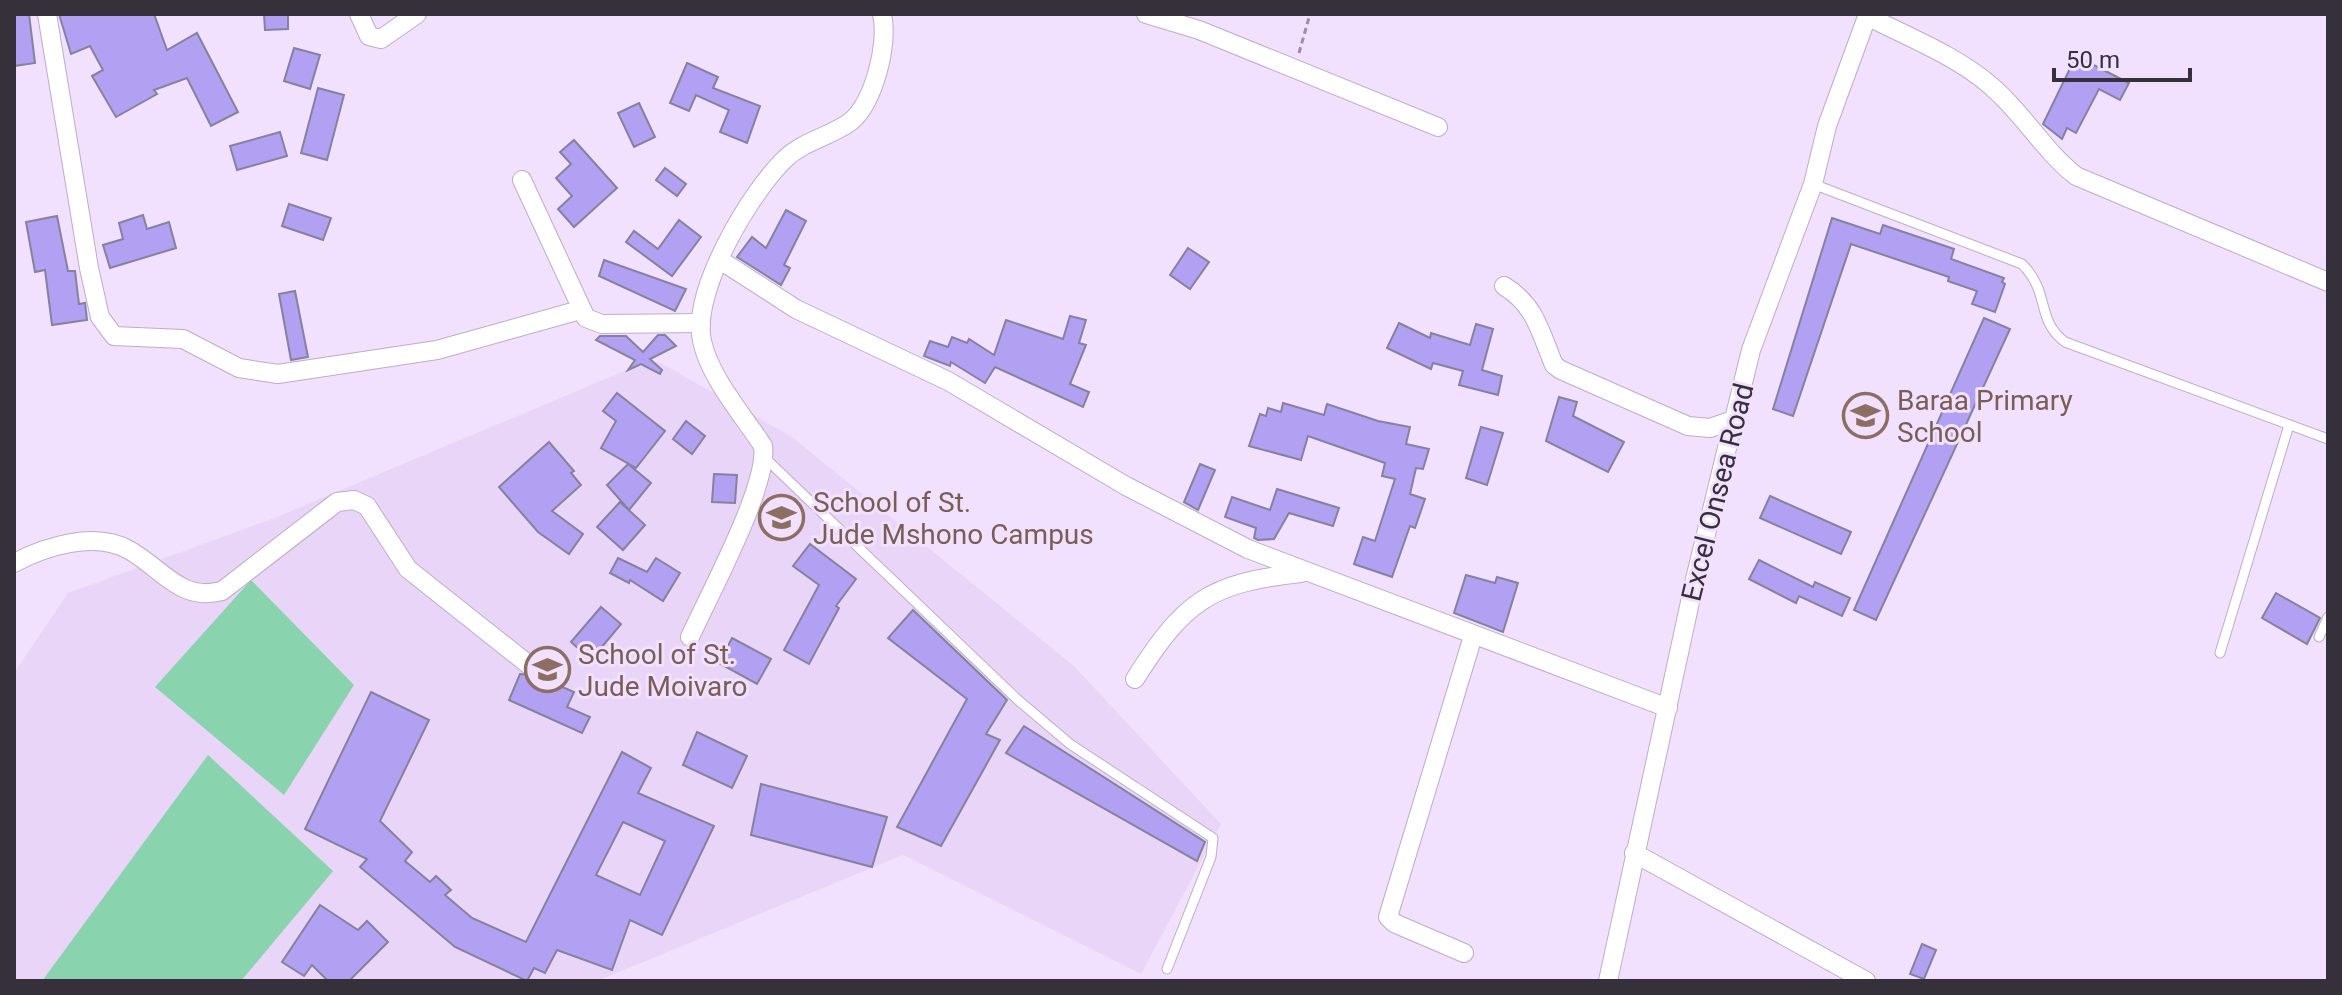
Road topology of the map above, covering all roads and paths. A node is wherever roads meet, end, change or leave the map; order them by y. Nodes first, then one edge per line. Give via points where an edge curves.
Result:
1 (47, 14) edge
2 (359, 14) edge
3 (417, 14) edge
4 (882, 14) edge
5 (1146, 14) edge
6 (1310, 14) edge
7 (1868, 15) edge
8 (1294, 69) junction
9 (1438, 127) dead end
10 (522, 180) dead end
11 (1813, 184) junction
12 (720, 260) junction
13 (2328, 282) edge
14 (1504, 286) dead end
15 (580, 310) junction
16 (701, 323) junction
17 (1733, 420) junction
18 (2289, 425) junction
19 (2328, 439) edge
20 (765, 458) junction
21 (14, 563) edge
22 (1304, 573) junction
23 (2328, 617) edge
24 (1473, 636) junction
25 (690, 637) dead end
26 (2319, 637) dead end
27 (2220, 653) dead end
28 (529, 665) dead end
29 (1135, 679) dead end
30 (1668, 708) junction
31 (1634, 853) junction
32 (1464, 953) dead end
33 (1167, 969) dead end
34 (1608, 981) edge
35 (1866, 981) edge

1 - 15 street via 89,268 100,317 114,336 183,339 239,368 278,374 437,350
2 - 3 street via 369,36 381,39
4 - 12 street via 882,47 861,111 789,155 773,171
5 - 8 street
6 - 8 path
7 - 11 street, Excel Onsea Road via 1827,126
7 - 13 street via 1975,73 2076,176
8 - 9 street
10 - 15 street
11 - 17 street, Excel Onsea Road via 1751,350
11 - 18 lane via 2022,264 2041,289 2053,333 2065,342
12 - 16 street
12 - 22 street via 796,309 948,381 1179,514
14 - 17 street via 1529,306 1554,365 1561,370 1688,426 1710,428
15 - 16 street via 602,324
16 - 20 street via 709,362 763,446
17 - 30 street, Excel Onsea Road
18 - 19 lane
18 - 27 lane
20 - 25 street via 753,497
20 - 33 lane via 1018,700 1070,744 1213,838 1211,857
21 - 28 street via 65,543 120,546 189,593 210,594 222,591 337,502 354,500 367,506 408,569
22 - 24 street
22 - 29 street via 1247,581 1201,599 1181,614
23 - 26 lane
24 - 30 street
24 - 32 street via 1388,917
30 - 31 street, Excel Onsea Road
31 - 34 street, Excel Onsea Road
31 - 35 street

